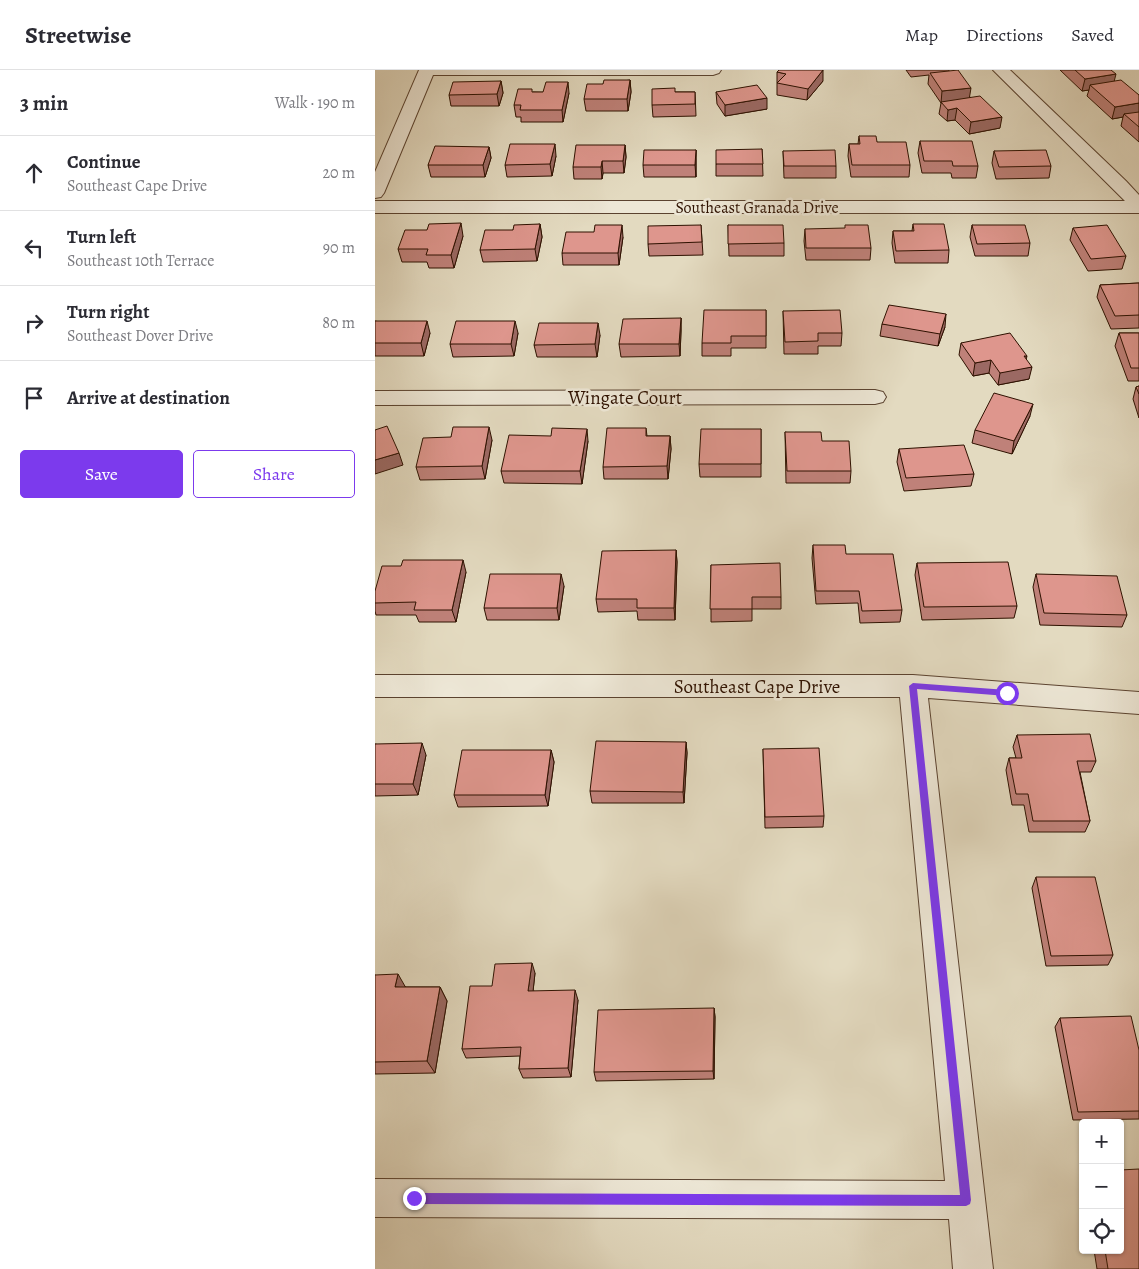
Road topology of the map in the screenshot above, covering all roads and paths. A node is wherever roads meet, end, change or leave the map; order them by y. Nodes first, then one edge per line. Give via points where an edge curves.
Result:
1 (427, 70) edge
2 (713, 70) edge
3 (1001, 70) edge
4 (375, 193) edge
5 (375, 207) edge
6 (1139, 207) edge
7 (875, 397) dead end
8 (375, 398) edge
9 (375, 686) edge
10 (913, 686) junction
11 (1139, 703) edge
12 (375, 1198) edge
13 (966, 1200) junction
14 (973, 1269) edge

1 - 2 street
1 - 4 street
3 - 6 street
5 - 6 street, Southeast Granada Drive
7 - 8 street, Wingate Court
9 - 10 street, Southeast Cape Drive
10 - 11 street, Southeast Cape Drive
10 - 13 street
12 - 13 street
13 - 14 street

